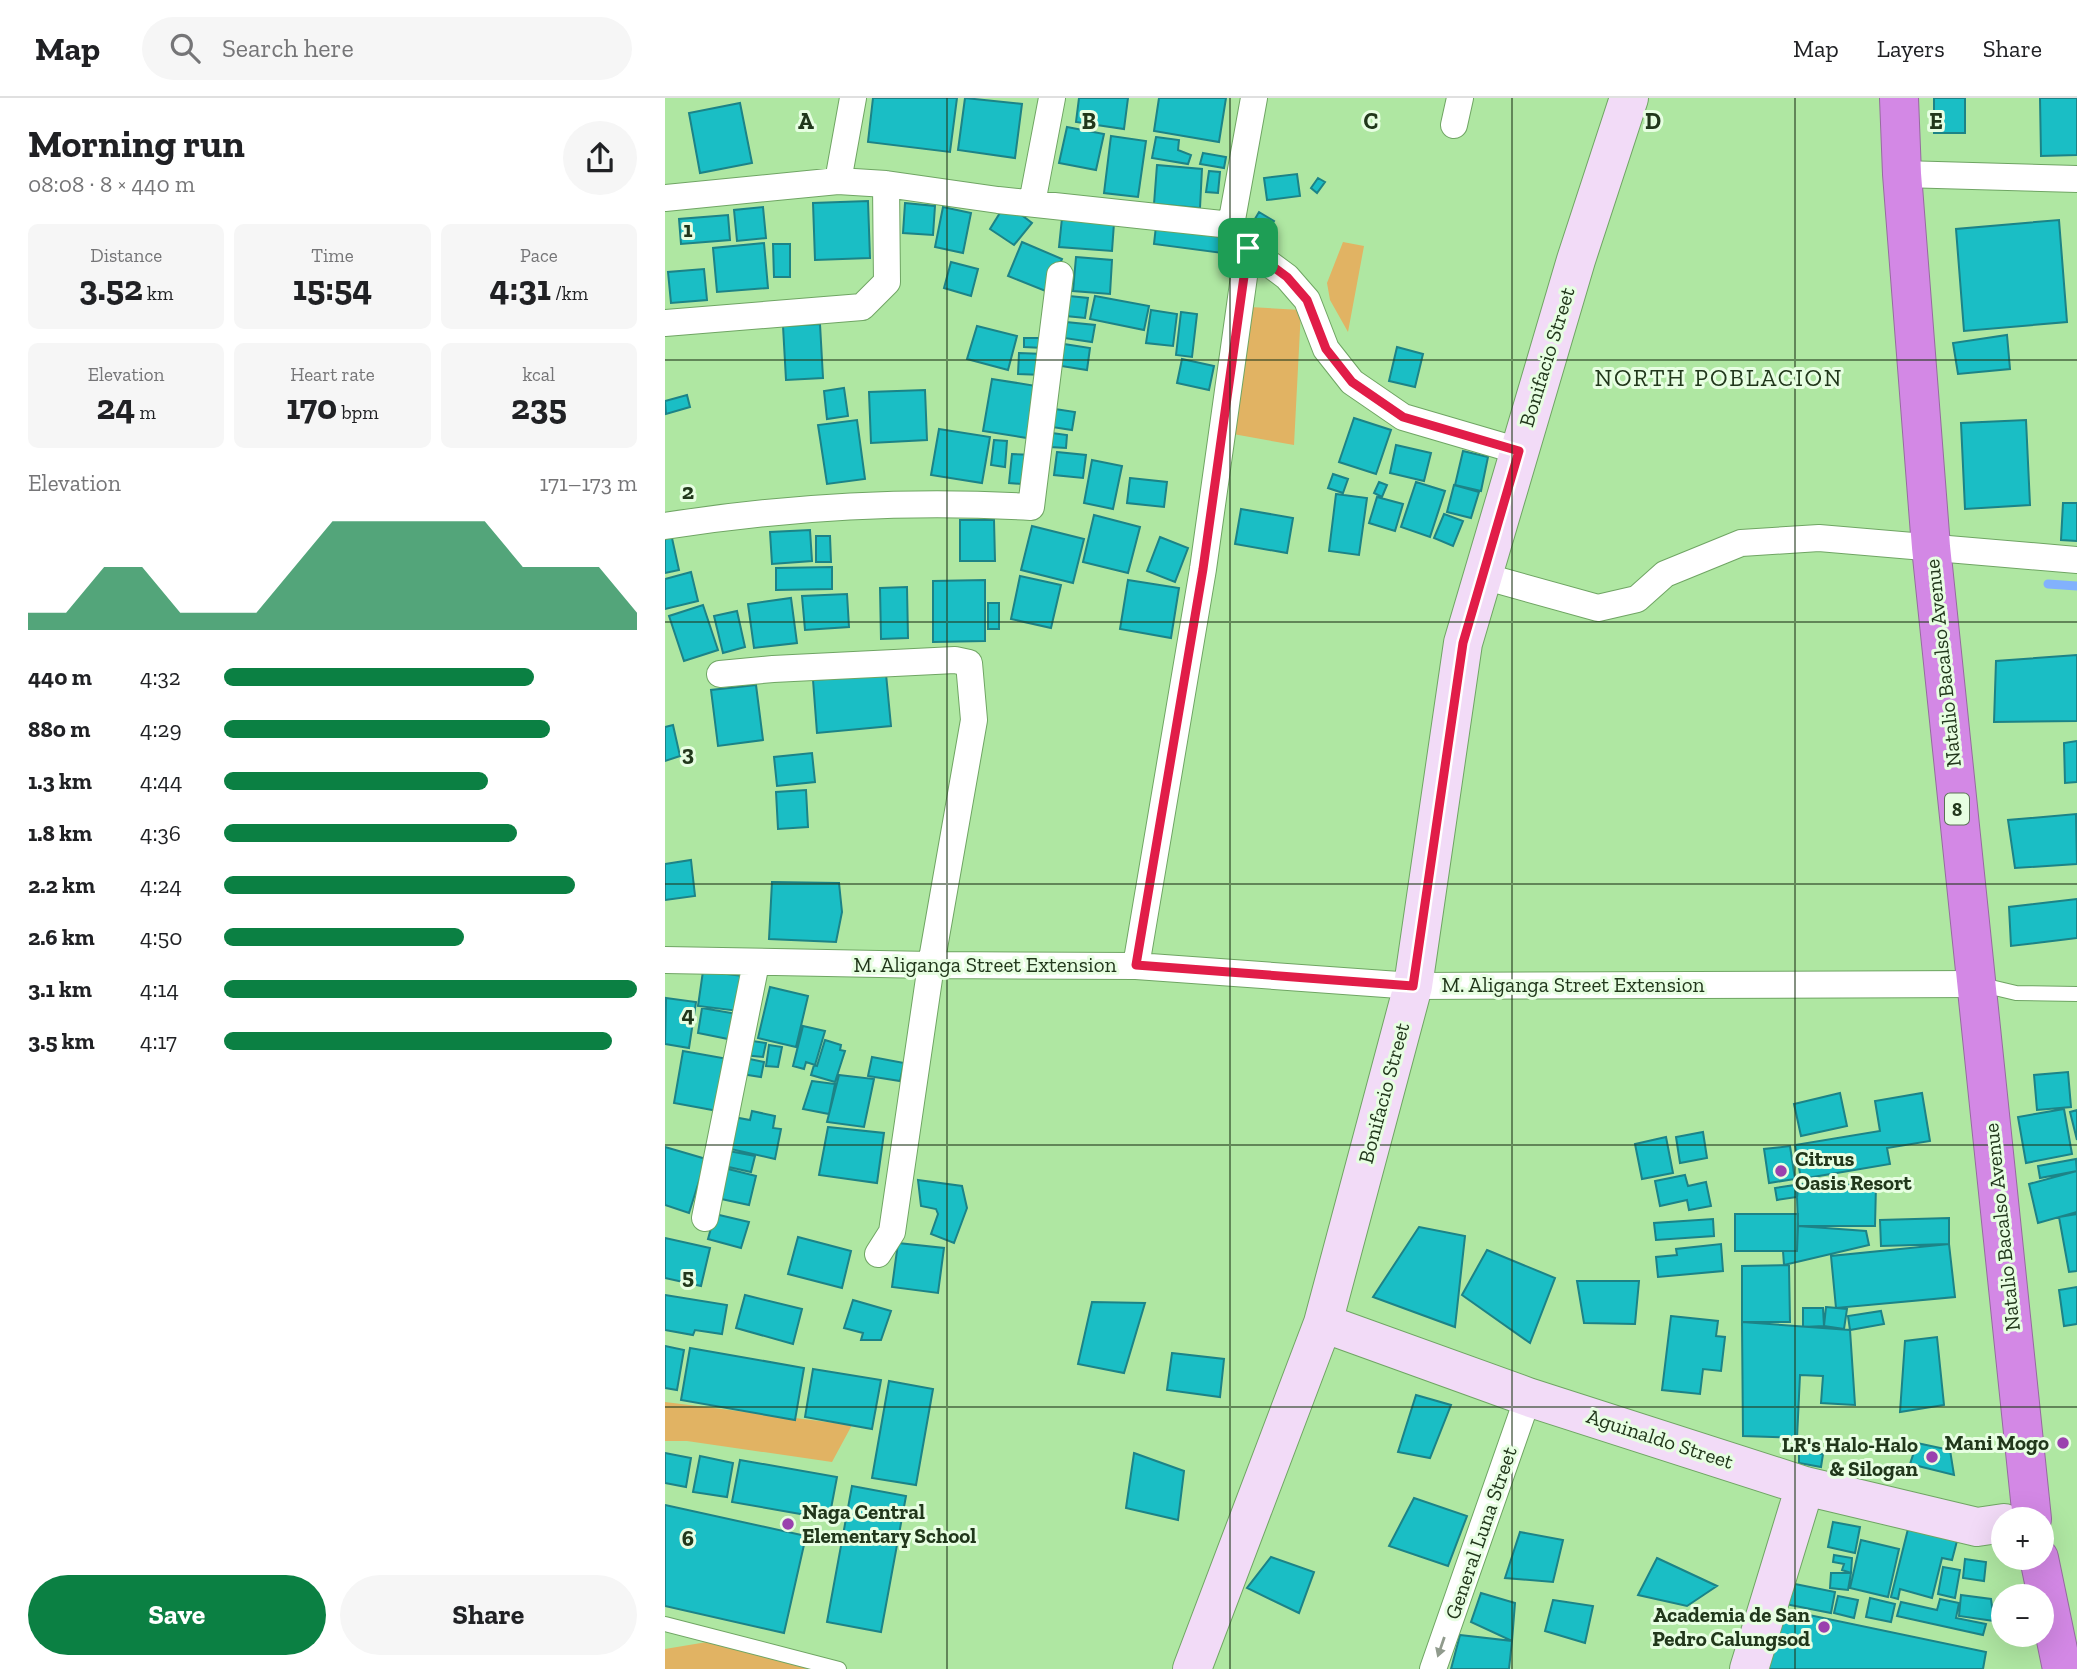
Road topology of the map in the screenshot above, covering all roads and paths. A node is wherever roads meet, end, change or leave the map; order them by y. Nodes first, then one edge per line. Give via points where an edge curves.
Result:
1 (852, 98) edge
2 (1052, 98) edge
3 (1254, 98) edge
4 (1460, 98) edge
5 (1629, 98) edge
6 (1899, 98) edge
7 (1454, 125) dead end
8 (1902, 174) junction
9 (2077, 179) edge
10 (838, 181) junction
11 (886, 184) junction
12 (665, 198) edge
13 (1032, 203) junction
14 (1231, 225) junction
15 (1248, 248) junction
16 (1060, 275) dead end
17 (665, 323) edge
18 (1519, 451) junction
19 (665, 526) edge
20 (1931, 547) junction
21 (2077, 561) edge
22 (1483, 576) junction
23 (720, 674) dead end
24 (665, 960) edge
25 (756, 963) junction
26 (931, 965) junction
27 (1136, 965) junction
28 (1977, 984) junction
29 (1413, 986) junction
30 (2077, 994) edge
31 (705, 1218) dead end
32 (878, 1254) dead end
33 (1323, 1323) junction
34 (1528, 1397) junction
35 (1805, 1486) junction
36 (2031, 1507) edge
37 (1991, 1525) edge
38 (2041, 1570) edge
39 (665, 1624) edge
40 (839, 1669) edge
41 (1192, 1669) edge
42 (1433, 1669) edge
43 (1749, 1669) edge
44 (2062, 1669) edge

1 - 10 street
2 - 13 street
3 - 14 street
4 - 7 street
5 - 18 street, Bonifacio Street
6 - 8 highway, Natalio Bacalso Avenue / 8
8 - 9 street
8 - 20 highway, Natalio Bacalso Avenue / 8
10 - 11 street
10 - 12 street
11 - 13 street
11 - 17 street via 887,282 862,307
13 - 14 street
14 - 15 street
15 - 18 street via 1287,277 1307,300 1326,349 1352,382 1403,417
15 - 27 street via 1203,569
16 - 19 street via 1031,508 959,503 852,507
18 - 22 street, Bonifacio Street
20 - 21 street
20 - 22 street via 1819,538 1741,543 1665,574 1637,599 1598,608
20 - 28 highway, Natalio Bacalso Avenue / 8
22 - 29 street, Bonifacio Street via 1463,643
23 - 26 street via 955,660 969,663 974,720
24 - 25 street, M. Aliganga Street Extension
25 - 26 street, M. Aliganga Street Extension
25 - 31 street
26 - 27 street, M. Aliganga Street Extension
26 - 32 street via 892,1232
27 - 29 street, M. Aliganga Street Extension
28 - 29 street, M. Aliganga Street Extension
28 - 30 lane via 2016,993
28 - 36 highway, Natalio Bacalso Avenue / 8
29 - 33 street, Bonifacio Street
33 - 34 street, Aguinaldo Street
33 - 41 street, Bonifacio Street
34 - 35 street, Aguinaldo Street
34 -> 42 street, General Luna Street
35 - 37 street, Aguinaldo Street via 1977,1527
35 - 43 street
38 - 44 highway
39 - 40 lane

